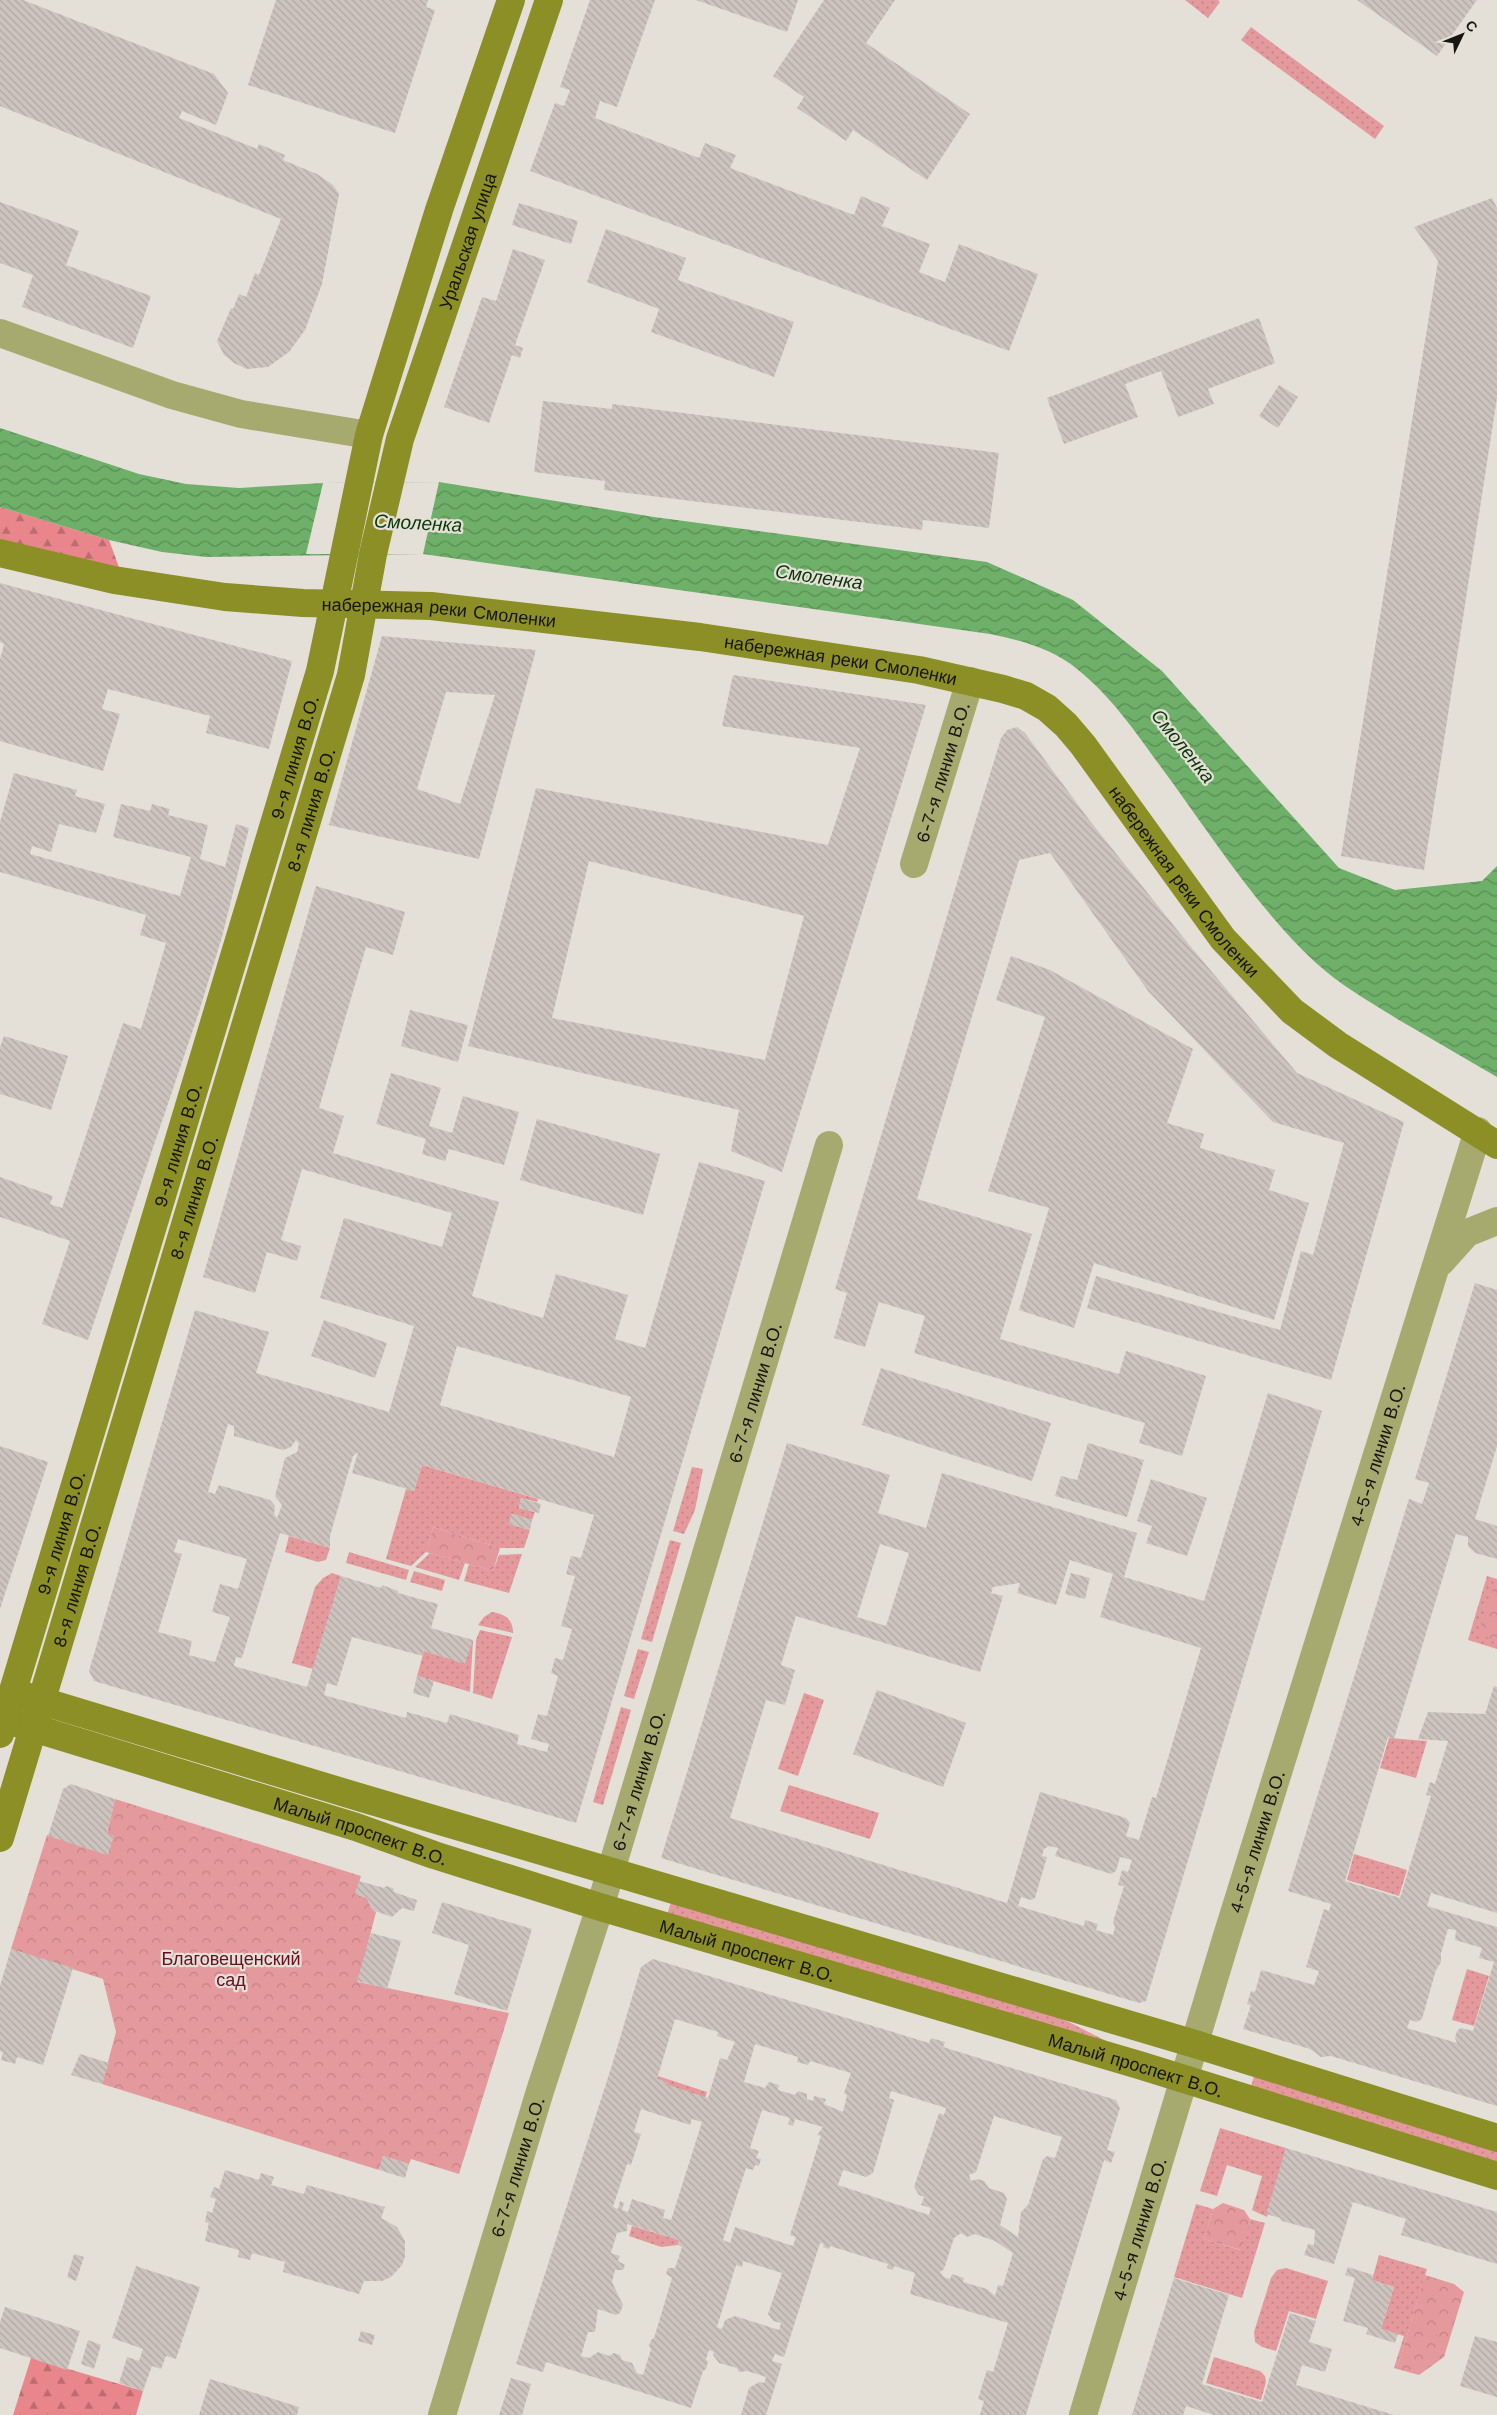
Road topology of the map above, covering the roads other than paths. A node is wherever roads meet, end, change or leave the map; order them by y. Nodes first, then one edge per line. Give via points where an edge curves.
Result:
1 (511, 0) edge
2 (549, 0) edge
3 (0, 333) edge
4 (369, 435) junction
5 (0, 553) edge
6 (345, 554) joint
7 (373, 554) joint
8 (334, 603) junction
9 (364, 604) junction
10 (970, 680) junction
11 (914, 864) dead end
12 (1488, 1138) edge
13 (829, 1145) dead end
14 (1497, 1221) edge
15 (1433, 1271) junction
16 (6, 1691) edge
17 (42, 1700) junction
18 (1, 1724) edge
19 (33, 1728) junction
20 (0, 1838) edge
21 (611, 1871) junction
22 (600, 1908) junction
23 (1194, 2044) junction
24 (1186, 2079) junction
25 (1497, 2138) edge
26 (1497, 2176) edge
27 (442, 2415) edge
28 (1083, 2415) edge

1 - 4 main road, Уральская улица via 439,210
2 - 7 main road, Уральская улица via 410,405
3 - 4 street via 172,395 241,414
4 - 6 main road, Уральская улица
5 - 8 main road, набережная реки Смоленки via 114,580 226,598
6 - 8 main road, 9-я линия В.О.
7 - 9 main road, 8-я линия В.О.
8 - 9 main road, набережная реки Смоленки
8 - 16 main road, 9-я линия В.О. via 320,672
9 - 10 main road, набережная реки Смоленки via 431,606 700,637
9 - 17 main road, 8-я линия В.О. via 351,675
10 - 11 street, 6-7-я линии В.О.
10 - 12 main road, набережная реки Смоленки via 1026,696 1047,708 1066,725 1223,938 1292,1011 1338,1045
12 - 15 street, 4-5-я линии В.О.
13 - 21 street, 6-7-я линии В.О.
14 - 15 street, 4-5-я линии В.О. via 1467,1233
15 - 23 street, 4-5-я линии В.О.
16 - 17 main road, Малый проспект В.О.
16 - 18 main road, 9-я линия В.О.
17 - 19 main road, 8-я линия В.О.
17 - 21 main road, Малый проспект В.О.
18 - 19 main road, Малый проспект В.О.
19 - 20 main road, 8-я линия В.О.
19 - 22 main road, Малый проспект В.О. via 356,1827 434,1856
21 - 22 street, 6-7-я линии В.О.
21 - 23 main road, Малый проспект В.О.
22 - 24 main road, Малый проспект В.О.
22 - 27 street, 6-7-я линии В.О. via 540,2091
23 - 24 street, 4-5-я линии В.О.
23 - 25 main road, Малый проспект В.О.
24 - 26 main road, Малый проспект В.О.
24 - 28 street, 4-5-я линии В.О.

